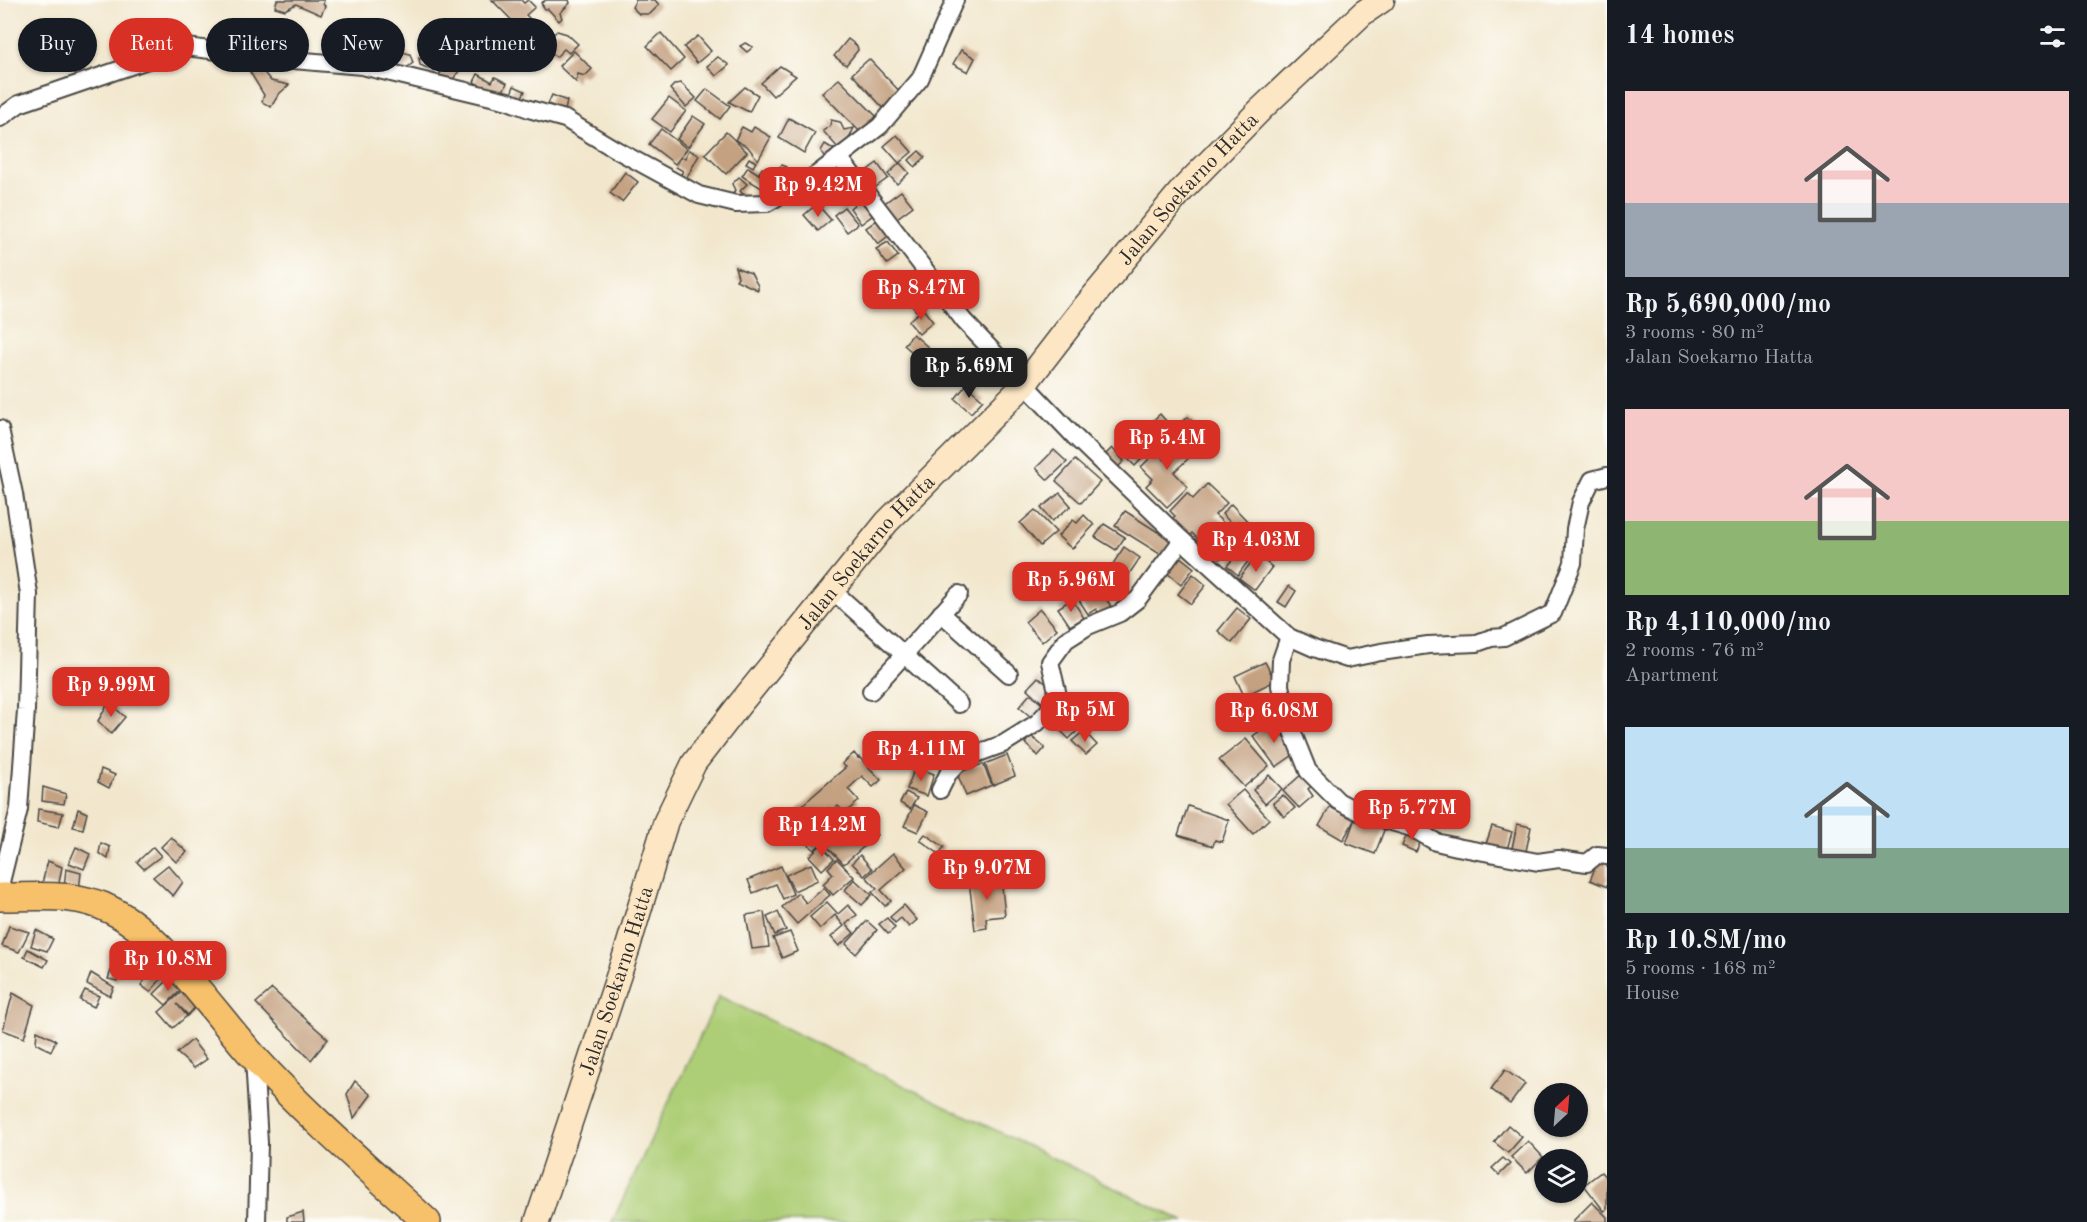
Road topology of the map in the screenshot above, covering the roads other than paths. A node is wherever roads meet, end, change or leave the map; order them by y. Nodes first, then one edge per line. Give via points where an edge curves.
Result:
1 (955, 0) edge
2 (1382, 0) edge
3 (0, 118) edge
4 (839, 157) junction
5 (1024, 385) junction
6 (0, 429) edge
7 (1607, 476) edge
8 (1182, 540) junction
9 (832, 590) junction
10 (959, 594) dead end
11 (941, 613) junction
12 (1289, 637) junction
13 (904, 655) junction
14 (1009, 674) dead end
15 (871, 691) dead end
16 (959, 704) dead end
17 (940, 790) dead end
18 (1607, 856) edge
19 (0, 886) edge
20 (0, 897) edge
21 (254, 1057) junction
22 (257, 1222) edge
23 (427, 1222) edge
24 (537, 1222) edge

1 - 4 street via 920,79 880,126
2 - 5 street, Jalan Soekarno Hatta via 1363,13 1261,109 1182,190
3 - 4 street via 19,104 186,47 362,66 508,101 565,119 699,195 736,204 767,203
4 - 5 street via 964,321
5 - 8 street
5 - 9 street, Jalan Soekarno Hatta via 887,522
6 - 19 street via 29,594 19,809
7 - 12 street via 1592,480 1581,502 1573,563 1553,613 1504,638 1428,645 1347,659
8 - 12 street
8 - 17 street via 1138,599 1120,613 1066,640 1050,662 1057,692 1050,709 1037,723 1003,744 962,759
9 - 13 street
9 - 24 street, Jalan Soekarno Hatta via 694,763 666,821
10 - 11 street
11 - 13 street
11 - 14 street
12 - 18 street via 1281,660 1280,686 1290,726 1308,771 1338,801 1361,813 1412,828 1436,842 1472,850 1538,862 1587,863 1597,855
13 - 15 street
13 - 16 street
20 - 21 main road via 76,898 111,909 129,920 173,962
21 - 22 street via 259,1143
21 - 23 main road

